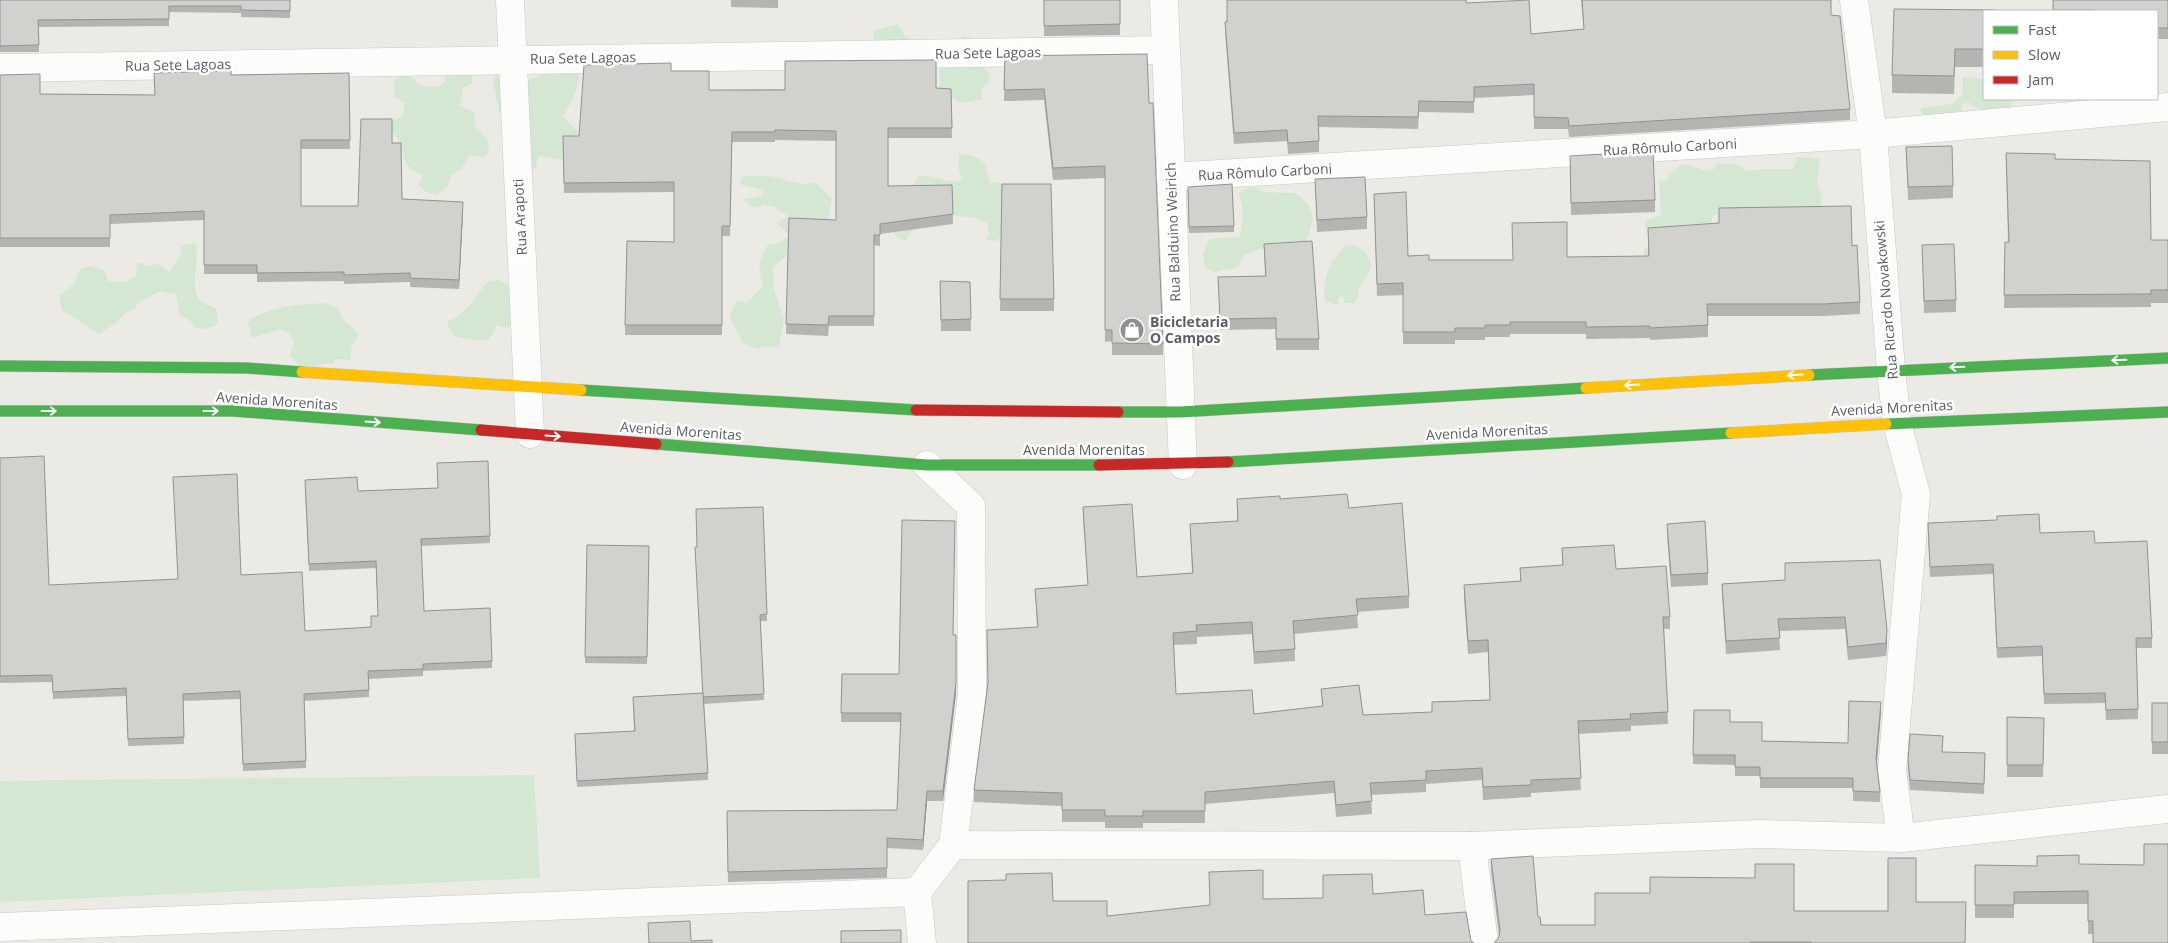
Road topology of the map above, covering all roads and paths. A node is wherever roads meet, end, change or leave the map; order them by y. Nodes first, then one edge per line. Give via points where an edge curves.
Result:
1 (510, 0) edge
2 (1164, 0) edge
3 (1854, 0) edge
4 (1166, 50) junction
5 (513, 59) junction
6 (0, 68) edge
7 (2168, 107) edge
8 (1873, 134) junction
9 (1170, 177) junction
10 (2168, 358) edge
11 (0, 366) edge
12 (1891, 370) junction
13 (529, 386) junction
14 (0, 411) edge
15 (1180, 412) junction
16 (2168, 412) edge
17 (1897, 423) junction
18 (530, 434) junction
19 (927, 465) junction
20 (1183, 465) junction
21 (2168, 809) edge
22 (1901, 838) junction
23 (953, 845) junction
24 (1472, 846) junction
25 (917, 892) junction
26 (0, 927) edge
27 (922, 943) edge
28 (1484, 943) edge

1 - 5 street, Rua Arapoti
2 - 4 street, Rua Balduino Weirich
3 - 8 street, Rua Ricardo Novakowski
4 - 5 street, Rua Sete Lagoas
4 - 9 street, Rua Balduino Weirich
5 - 6 street, Rua Sete Lagoas
5 - 13 street, Rua Arapoti
7 - 8 street, Rua Rômulo Carboni
8 - 9 street, Rua Rômulo Carboni
8 - 12 street, Rua Ricardo Novakowski
9 - 15 street, Rua Balduino Weirich
10 -> 12 main road, Avenida Morenitas
11 - 13 main road, Avenida Morenitas via 246,368
12 -> 15 main road, Avenida Morenitas
12 - 17 street, Rua Ricardo Novakowski
13 - 15 main road, Avenida Morenitas via 888,410
13 - 18 street, Rua Arapoti
14 -> 18 main road, Avenida Morenitas via 233,411
15 - 20 street, Rua Balduino Weirich
16 - 17 main road, Avenida Morenitas
17 - 20 main road, Avenida Morenitas
17 - 22 street, Rua Ricardo Novakowski via 1916,494 1892,770
18 -> 19 main road, Avenida Morenitas
19 - 20 main road, Avenida Morenitas
19 - 23 street via 971,506 972,694
21 - 22 street
22 - 24 street via 1759,834
23 - 24 street
23 - 25 street
24 - 28 street
25 - 26 street
25 - 27 street

